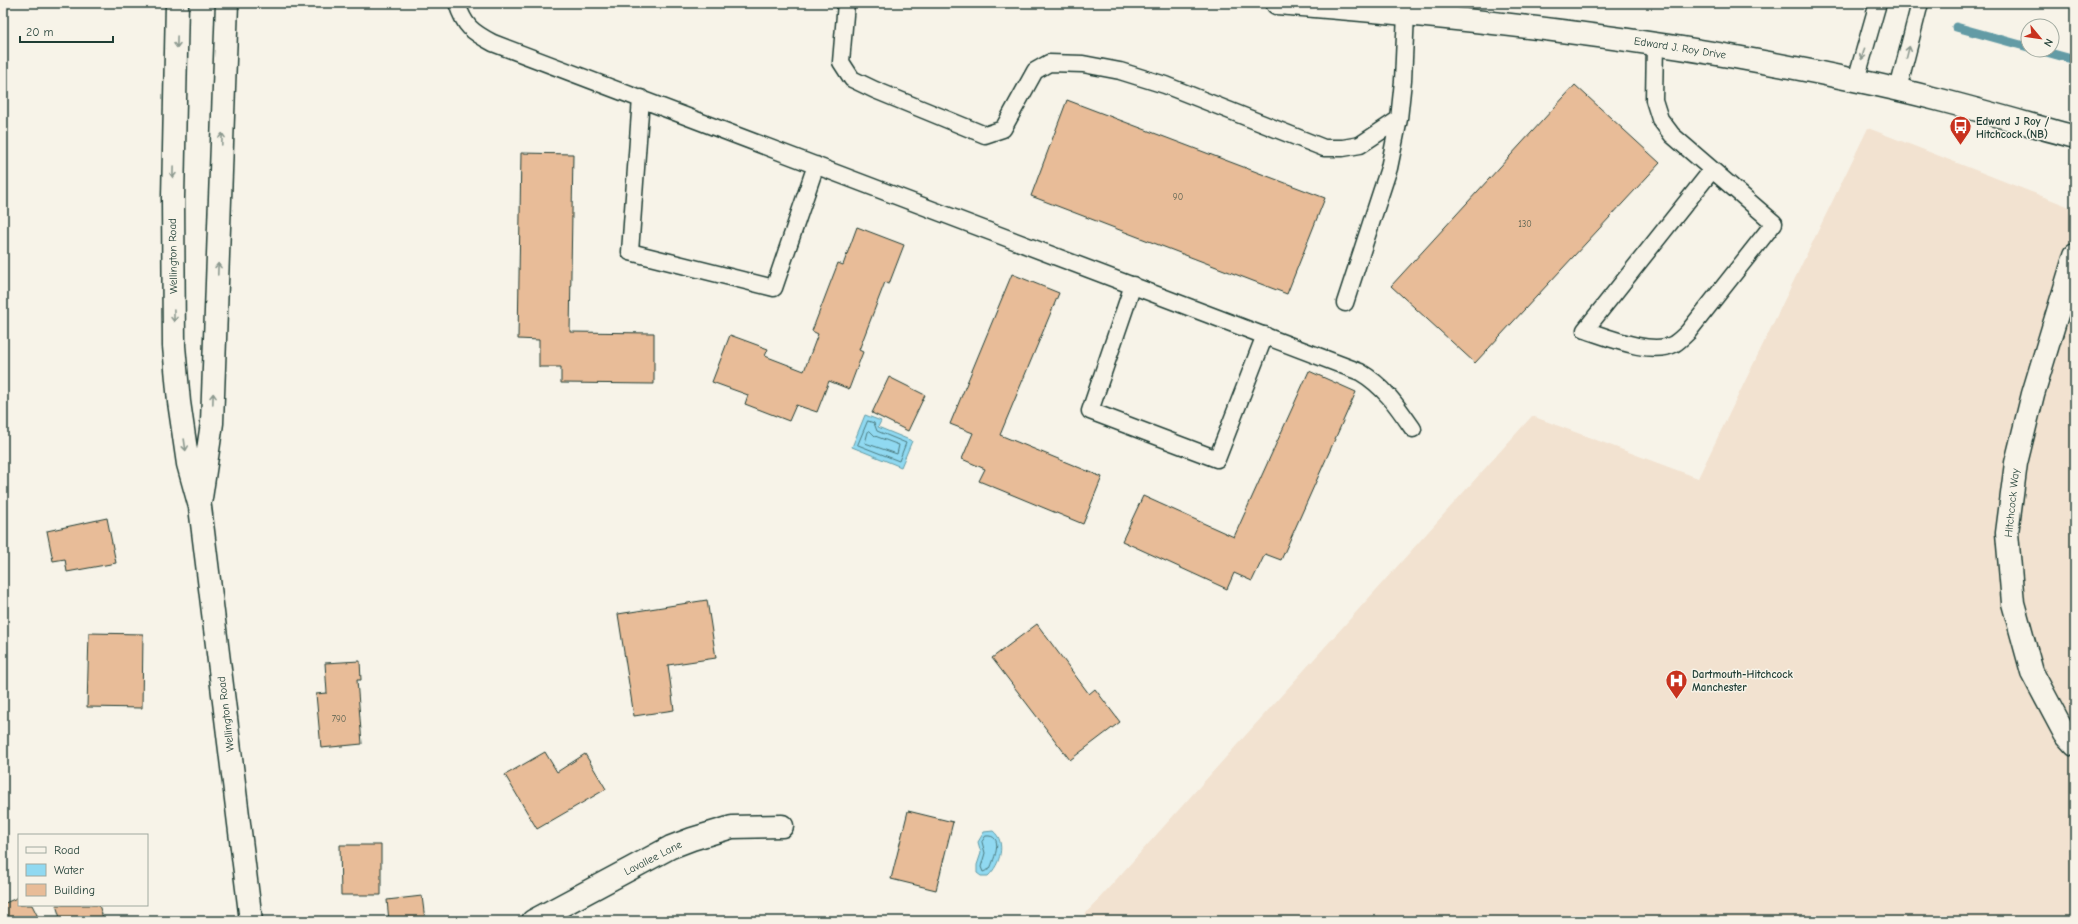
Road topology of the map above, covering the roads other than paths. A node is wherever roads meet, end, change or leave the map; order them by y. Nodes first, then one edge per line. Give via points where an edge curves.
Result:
1 (177, 3) edge
2 (227, 3) edge
3 (457, 3) edge
4 (846, 3) edge
5 (1277, 3) edge
6 (1878, 3) edge
7 (1920, 3) edge
8 (1406, 13) junction
9 (1655, 43) junction
10 (1856, 80) junction
11 (1898, 90) junction
12 (641, 98) junction
13 (1399, 119) junction
14 (2075, 137) edge
15 (816, 165) junction
16 (1712, 170) junction
17 (2075, 255) edge
18 (1133, 285) junction
19 (1345, 303) dead end
20 (1265, 335) junction
21 (1414, 429) dead end
22 (200, 507) junction
23 (2075, 745) edge
24 (782, 826) dead end
25 (251, 921) edge
26 (533, 921) edge

1 -> 22 street, Wellington Road via 173,198 174,346 188,464
22 -> 2 street, Wellington Road via 212,423
3 - 12 lane via 468,28 493,43
4 - 13 lane via 841,62 852,79 985,135 1003,129 1035,71 1049,63 1084,64 1120,71 1166,85 1324,148 1360,145
5 - 8 street, Edward J. Roy Drive
6 -> 10 lane
11 -> 7 lane
8 - 9 street, Edward J. Roy Drive
8 - 13 lane
9 - 10 street, Edward J. Roy Drive
9 - 16 lane via 1654,100 1660,119 1672,135
10 - 11 street, Edward J. Roy Drive
11 - 14 street, Edward J. Roy Drive
12 - 15 lane
12 - 15 lane via 630,252 774,288
13 - 19 lane via 1389,168
15 - 18 lane
16 - 16 lane via 1654,244 1585,330 1643,347 1663,347 1674,344 1698,320 1774,223
17 - 23 street, Hitchcock Way via 2033,394 2016,463 2007,533 2013,603 2032,672 2065,734
18 - 20 lane
18 - 20 lane via 1090,411 1217,458
20 - 21 lane via 1344,365 1374,381 1395,403
22 - 25 street, Wellington Road
24 - 26 street, Lavallee Lane via 732,827 671,847

